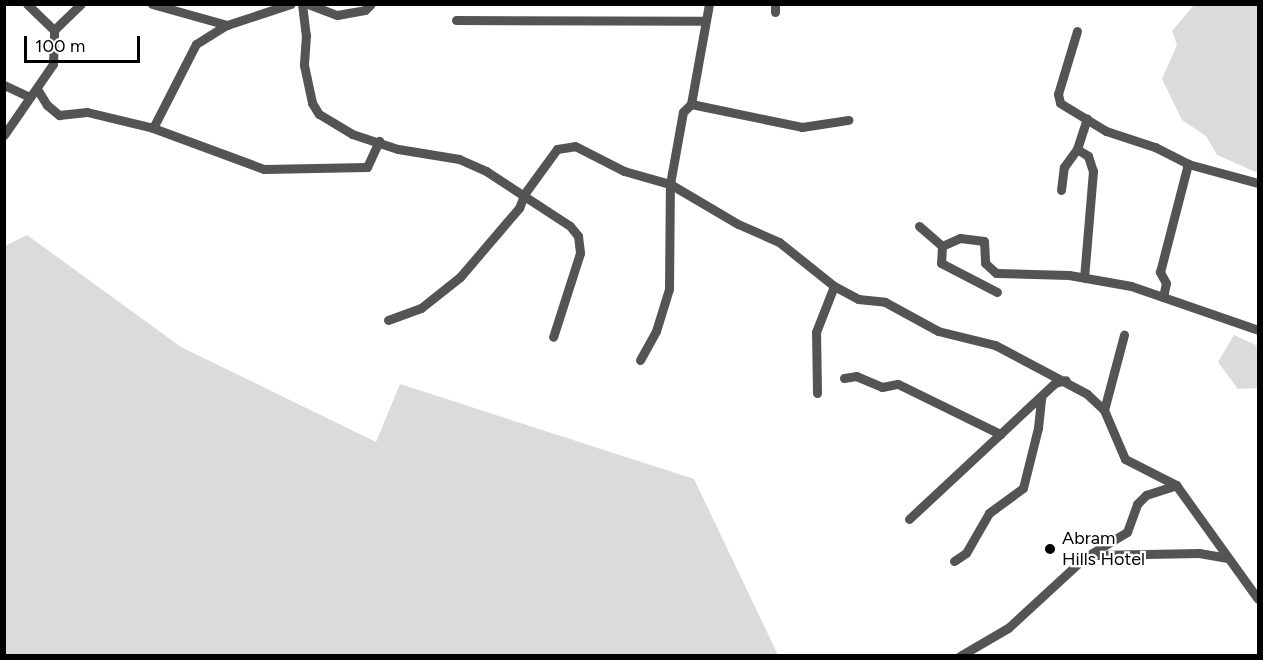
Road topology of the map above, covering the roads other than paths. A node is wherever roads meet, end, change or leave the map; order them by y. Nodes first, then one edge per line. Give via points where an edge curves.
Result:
1 (27, 4) edge
2 (81, 4) edge
3 (152, 4) edge
4 (291, 4) edge
5 (302, 4) edge
6 (308, 4) edge
7 (371, 4) edge
8 (709, 4) edge
9 (456, 20) dead end
10 (704, 21) junction
11 (227, 25) junction
12 (54, 30) junction
13 (1077, 31) dead end
14 (4, 85) edge
15 (37, 89) junction
16 (28, 96) junction
17 (691, 104) junction
18 (1088, 119) junction
19 (848, 120) dead end
20 (153, 128) junction
21 (4, 135) edge
22 (379, 141) junction
23 (1077, 149) junction
24 (1188, 164) junction
25 (1258, 183) edge
26 (670, 184) junction
27 (1061, 190) dead end
28 (525, 193) junction
29 (919, 226) dead end
30 (942, 246) junction
31 (1084, 278) junction
32 (834, 286) junction
33 (997, 292) dead end
34 (1163, 297) junction
35 (388, 320) dead end
36 (1258, 330) edge
37 (1124, 335) dead end
38 (553, 337) dead end
39 (640, 360) dead end
40 (1052, 373) junction
41 (844, 378) dead end
42 (1066, 380) junction
43 (1056, 383) junction
44 (817, 393) dead end
45 (1041, 397) junction
46 (1104, 410) junction
47 (1000, 434) junction
48 (1176, 485) junction
49 (909, 519) dead end
50 (1090, 555) junction
51 (1228, 558) junction
52 (954, 561) dead end
53 (1258, 598) edge
54 (960, 656) edge

1 - 12 street
2 - 12 street
3 - 11 street
4 - 11 street
5 - 22 street via 304,65 314,107 352,134
6 - 7 street via 337,15 365,10
8 - 10 street
9 - 10 street
10 - 17 street
11 - 20 street via 196,44
12 - 15 street via 53,64
13 - 18 street via 1058,99
14 - 16 street
15 - 16 street
15 - 20 street via 59,115 87,112
16 - 21 street
17 - 19 street via 802,127
17 - 26 street via 683,112
18 - 23 street
18 - 24 street via 1106,131 1155,147
20 - 22 street via 264,169 367,167
22 - 28 street via 398,149 459,159
23 - 27 street via 1064,166
23 - 31 street via 1088,156 1093,171
24 - 25 street
24 - 34 street via 1160,272 1166,283
26 - 28 street via 632,174 575,146 557,149
26 - 32 street via 738,224 779,242
26 - 39 street via 669,289 656,331
28 - 35 street via 519,208 460,277 421,308
28 - 38 street via 578,236 580,253
29 - 30 street
30 - 31 street via 960,238 975,238 984,241 986,263 996,273
30 - 33 street via 942,263
31 - 34 street via 1131,286
32 - 40 street via 858,299 885,302 956,338 995,345
32 - 44 street via 816,332
34 - 36 street
37 - 46 street
40 - 42 street
40 - 43 street
41 - 47 street via 856,376 882,387 898,384
42 - 43 street
42 - 46 street
43 - 45 street
45 - 47 street
45 - 52 street via 1038,428 1023,488 989,513 966,553
46 - 48 street via 1125,459
47 - 49 street
48 - 50 street via 1146,495 1137,504 1127,532
48 - 51 street
50 - 51 street via 1199,553
50 - 54 street via 1008,628
51 - 53 street

